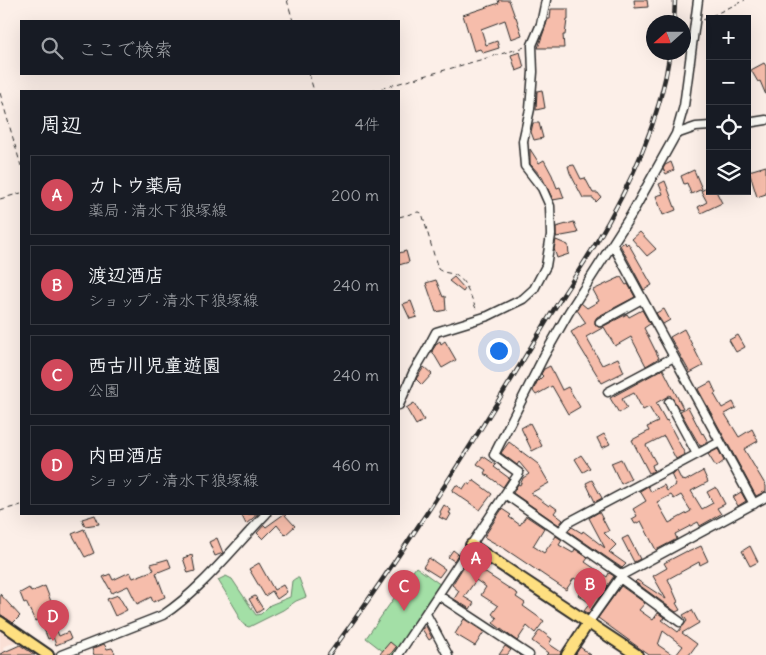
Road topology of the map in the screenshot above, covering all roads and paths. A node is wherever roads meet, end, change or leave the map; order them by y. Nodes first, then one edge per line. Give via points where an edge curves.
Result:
1 (287, 0) edge
2 (546, 0) edge
3 (698, 0) edge
4 (744, 0) edge
5 (293, 20) edge
6 (696, 24) junction
7 (532, 45) junction
8 (309, 75) edge
9 (314, 90) edge
10 (375, 90) edge
11 (0, 93) edge
12 (766, 120) edge
13 (751, 122) edge
14 (706, 126) edge
15 (676, 134) junction
16 (20, 163) edge
17 (20, 193) edge
18 (0, 200) edge
19 (400, 217) edge
20 (613, 245) junction
21 (642, 299) junction
22 (480, 318) junction
23 (600, 322) dead end
24 (674, 357) junction
25 (608, 392) dead end
26 (669, 402) dead end
27 (400, 403) edge
28 (720, 442) junction
29 (697, 454) junction
30 (505, 494) junction
31 (766, 498) edge
32 (754, 504) junction
33 (20, 505) edge
34 (0, 511) edge
35 (265, 515) edge
36 (560, 532) junction
37 (471, 545) junction
38 (621, 577) junction
39 (438, 595) junction
40 (426, 614) junction
41 (0, 622) edge
42 (680, 622) dead end
43 (588, 623) junction
44 (48, 655) edge
45 (61, 655) edge
46 (398, 655) edge
47 (448, 655) edge
48 (529, 655) edge
49 (567, 655) edge
50 (636, 655) edge

1 - 5 path
2 - 7 street
3 - 6 street
4 - 6 path
6 - 15 street via 684,106
7 - 10 path
7 - 22 street via 530,109 523,154 525,166 542,188 550,206 549,252 534,289 523,299
8 - 9 path
11 - 16 path
12 - 13 street
14 - 15 street
15 - 20 street
17 - 18 path
19 - 22 path via 422,213 438,269 463,281
20 - 21 street
20 - 30 street via 544,356 494,455 519,473
21 - 23 street
21 - 24 street
22 - 27 street via 436,332
24 - 25 street
24 - 28 street
26 - 29 street
28 - 29 street
28 - 32 street
29 - 36 street via 568,522
30 - 36 street
30 - 37 street
31 - 32 street
32 - 38 street
33 - 34 path
35 - 45 street via 204,579 163,615
36 - 38 street
37 - 39 street
37 - 43 main road
38 - 42 street
38 - 43 street
39 - 40 street
39 - 48 street
40 - 46 street
40 - 47 street
41 - 44 main road
43 - 49 main road
43 - 50 main road

